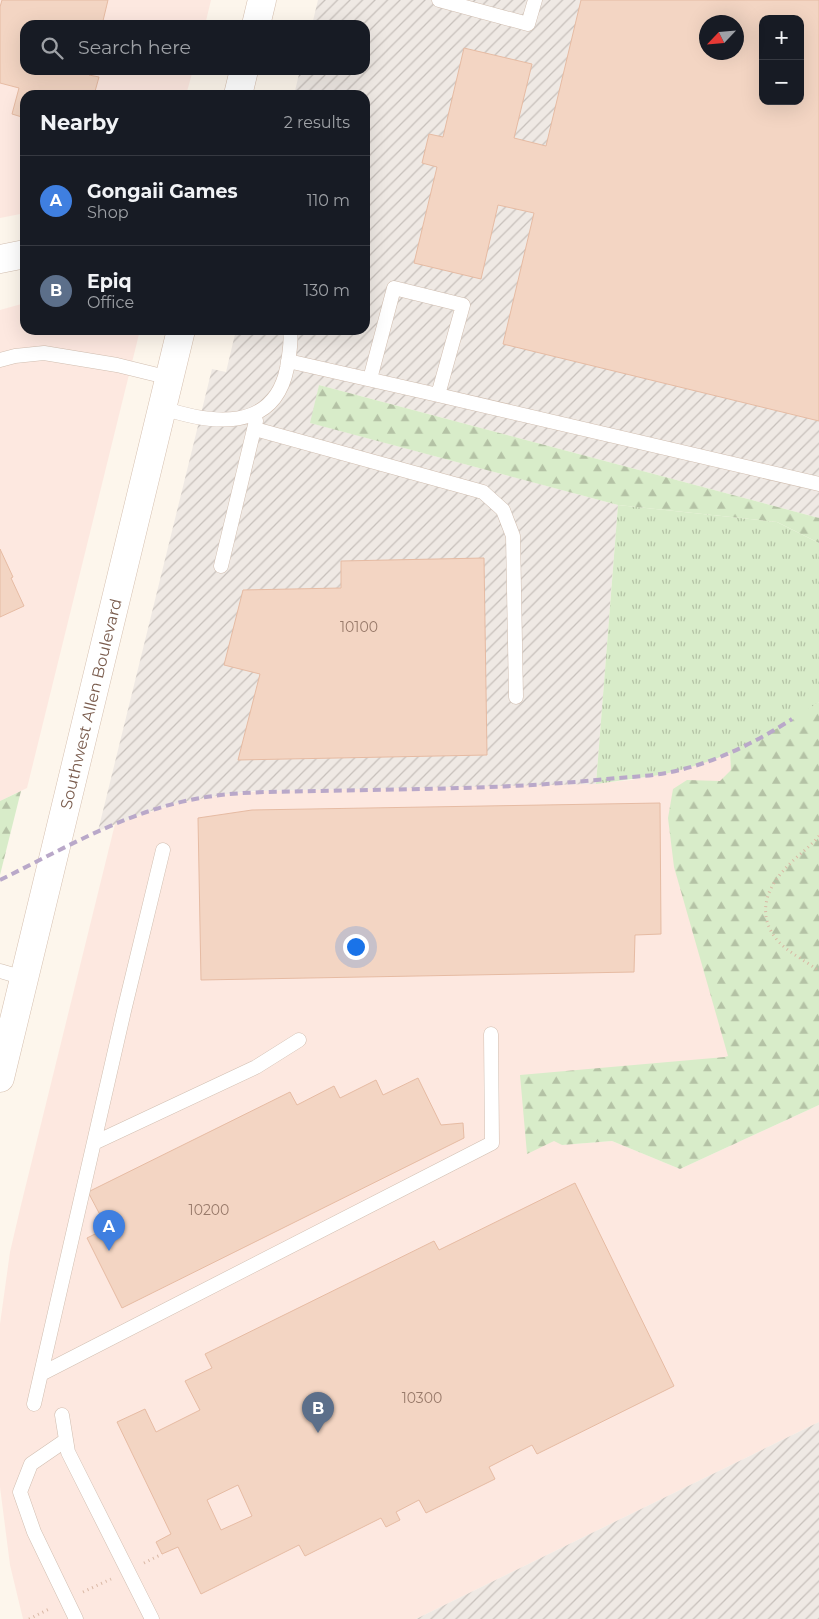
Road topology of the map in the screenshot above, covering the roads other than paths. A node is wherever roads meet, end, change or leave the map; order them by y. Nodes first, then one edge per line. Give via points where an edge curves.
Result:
1 (262, 0) edge
2 (438, 0) edge
3 (535, 0) edge
4 (257, 20) edge
5 (243, 75) edge
6 (239, 90) edge
7 (20, 255) edge
8 (0, 259) edge
9 (180, 335) edge
10 (290, 335) edge
11 (0, 360) edge
12 (288, 362) junction
13 (170, 378) junction
14 (370, 379) junction
15 (438, 395) junction
16 (163, 408) junction
17 (259, 412) junction
18 (255, 428) junction
19 (819, 484) edge
20 (221, 566) dead end
21 (516, 697) dead end
22 (163, 850) dead end
23 (12, 975) edge
24 (490, 1034) dead end
25 (299, 1040) dead end
26 (0, 1078) edge
27 (94, 1143) junction
28 (40, 1374) junction
29 (34, 1404) dead end
30 (62, 1415) dead end
31 (66, 1440) junction
32 (76, 1619) edge
33 (152, 1619) edge

1 - 4 main road
2 - 3 lane via 528,24
5 - 6 main road
7 - 8 main road
9 - 13 main road, Southwest Allen Boulevard
10 - 12 lane
11 - 13 lane via 44,353
12 - 14 lane
12 - 17 lane via 280,391
13 - 16 main road, Southwest Allen Boulevard
14 - 15 lane
14 - 15 lane via 394,288 463,305
15 - 19 lane
16 - 17 lane via 186,416 218,420
16 - 23 main road, Southwest Allen Boulevard
17 - 18 lane
18 - 20 lane
18 - 21 lane via 483,492 503,510 513,536
22 - 27 lane
23 - 26 main road, Southwest Allen Boulevard
24 - 28 lane via 492,1142
25 - 27 lane via 256,1067
27 - 28 lane
28 - 29 lane
30 - 31 lane
31 - 32 lane via 31,1464 20,1492 34,1532
31 - 33 lane via 68,1452

